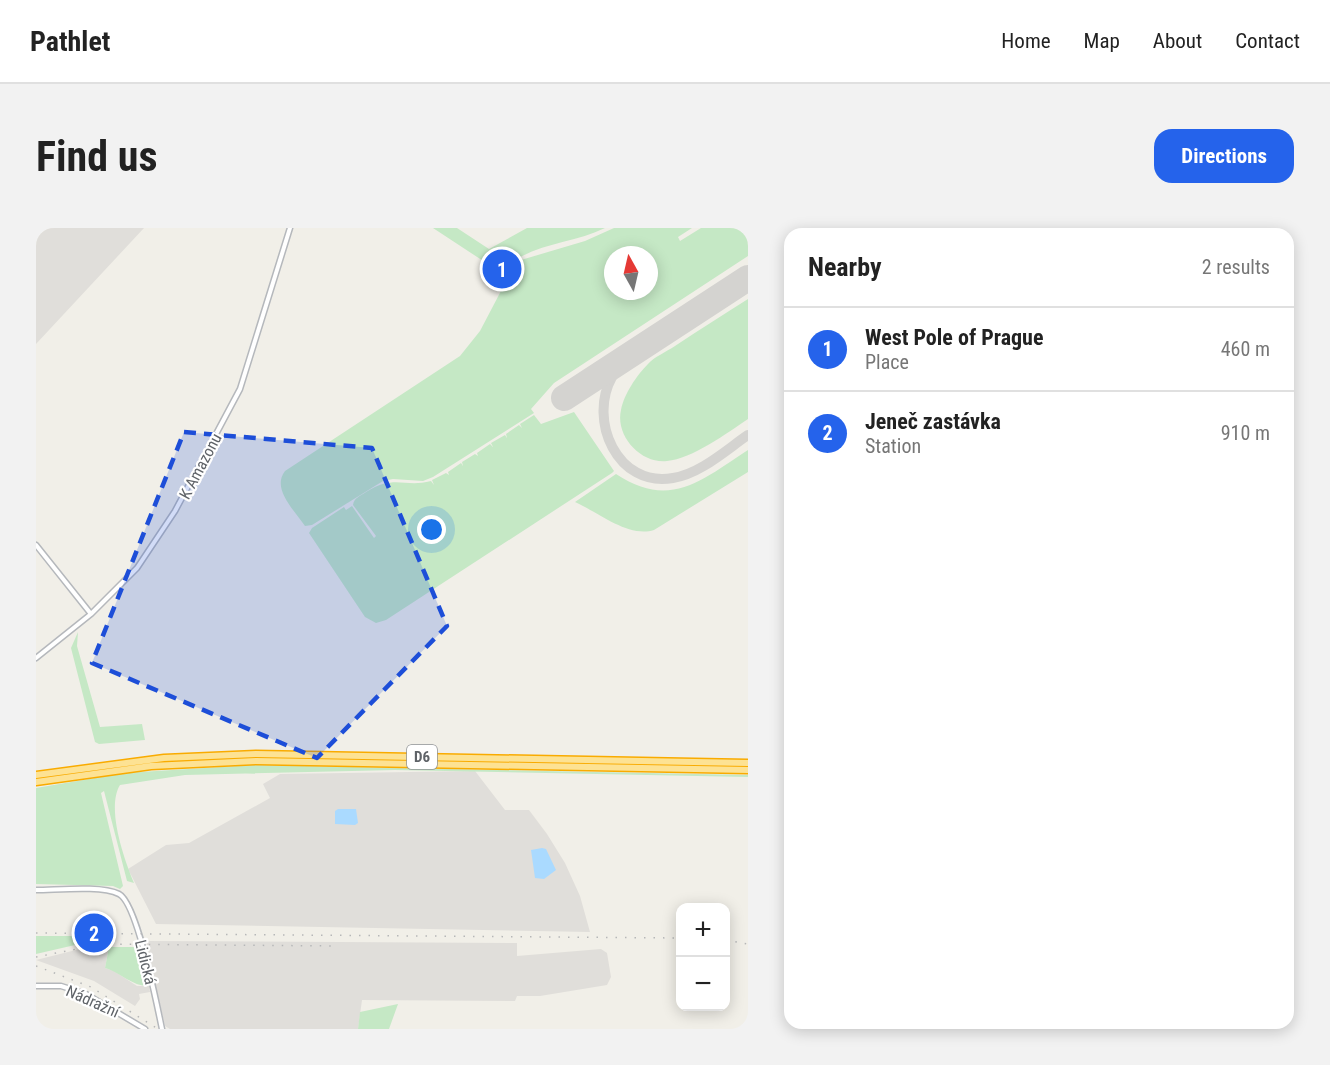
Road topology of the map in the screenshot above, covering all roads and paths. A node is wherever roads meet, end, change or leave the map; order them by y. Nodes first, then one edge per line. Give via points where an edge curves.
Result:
1 (290, 228) edge
2 (36, 545) edge
3 (91, 614) junction
4 (36, 658) edge
5 (748, 763) edge
6 (748, 770) edge
7 (36, 776) edge
8 (36, 782) edge
9 (36, 890) edge
10 (36, 986) edge
11 (145, 1029) edge
12 (162, 1029) edge

1 - 3 street, K Amazonu via 236,397 148,555
2 - 3 street
3 - 4 street, K Amazonu
5 - 7 highway, D6 via 245,754 126,762
6 - 8 highway, D6 via 235,761 139,767
9 - 12 street, Lidická via 110,891 124,897 135,918
10 - 11 street, Nádražní via 60,986 86,994

